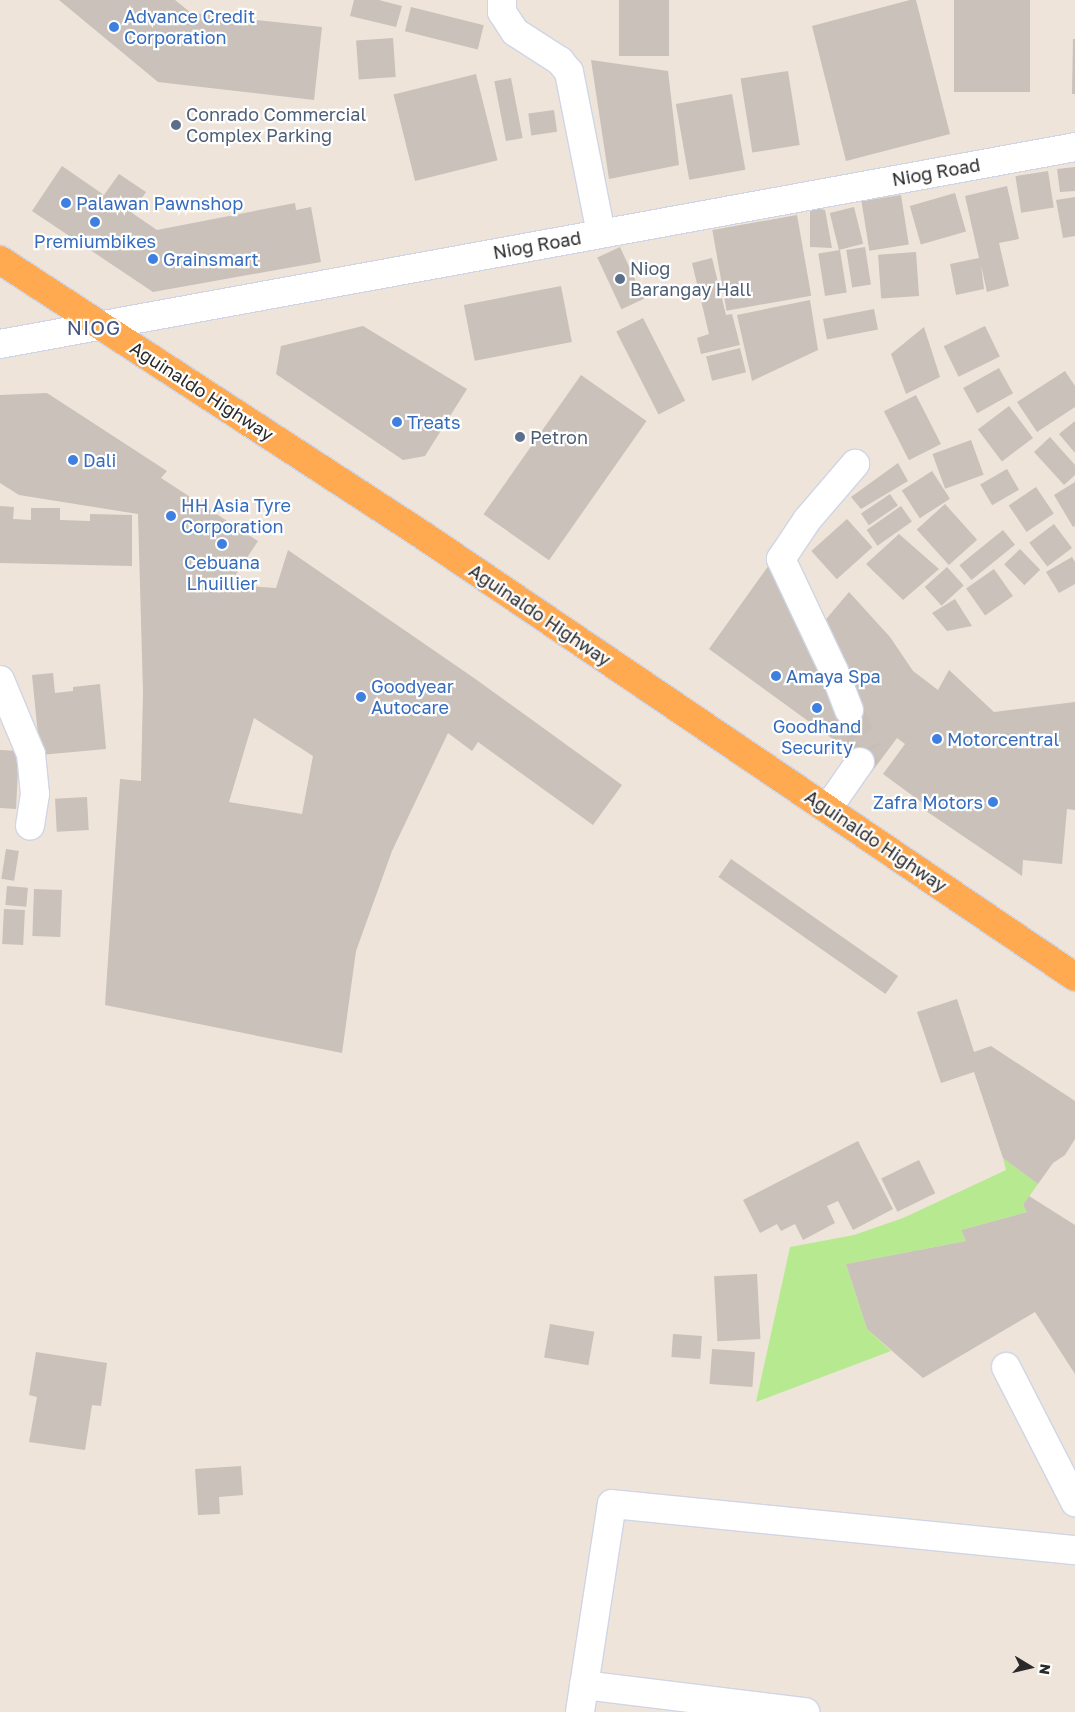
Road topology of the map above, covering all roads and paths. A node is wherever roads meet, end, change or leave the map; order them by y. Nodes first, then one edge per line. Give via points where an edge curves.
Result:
1 (502, 0) edge
2 (1075, 147) edge
3 (601, 233) junction
4 (0, 260) edge
5 (101, 326) junction
6 (0, 344) edge
7 (855, 464) dead end
8 (0, 680) edge
9 (849, 710) tunnel mouth
10 (860, 762) tunnel mouth
11 (828, 808) junction
12 (30, 826) dead end
13 (1075, 977) edge
14 (1006, 1367) dead end
15 (1075, 1502) edge
16 (1075, 1550) edge
17 (584, 1685) junction
18 (580, 1712) edge
19 (805, 1712) edge

1 - 3 street via 502,12 515,32 560,61 569,72
2 - 3 street, Niog Road
3 - 5 street, Niog Road
4 - 5 highway, Aguinaldo Highway
5 - 6 street, Niog Road
5 - 11 highway, Aguinaldo Highway via 424,536
7 - 9 street via 806,520 781,559
8 - 12 street via 31,754 35,794
10 - 11 street
11 - 13 highway, Aguinaldo Highway
14 - 15 street
16 - 17 street via 612,1504
17 - 18 street
17 - 19 street

